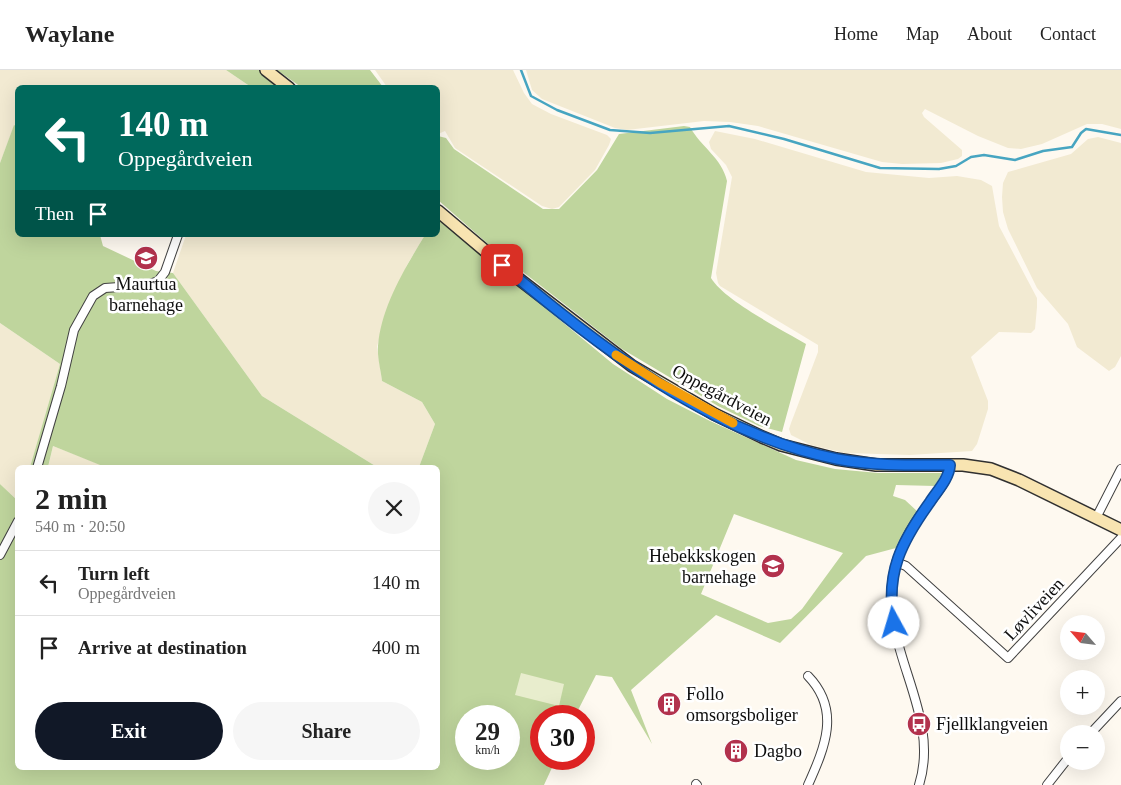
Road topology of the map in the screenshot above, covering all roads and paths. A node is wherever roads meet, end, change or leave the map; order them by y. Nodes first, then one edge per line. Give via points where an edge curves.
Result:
1 (266, 70) edge
2 (285, 85) edge
3 (440, 213) edge
4 (177, 237) edge
5 (38, 465) edge
6 (950, 465) junction
7 (1121, 469) edge
8 (1096, 518) junction
9 (15, 527) edge
10 (1121, 530) edge
11 (1121, 538) edge
12 (0, 555) edge
13 (896, 562) junction
14 (808, 676) dead end
15 (1121, 701) edge
16 (1098, 725) edge
17 (1060, 768) edge
18 (808, 785) edge
19 (919, 785) edge
20 (1047, 785) edge

1 - 2 main road
3 - 6 main road, Oppegårdveien via 606,348 714,414 780,445 836,459 876,465
4 - 5 street via 165,272 158,281 148,286 105,288 93,296 74,330
6 - 8 main road, Oppegårdveien via 977,466 1004,474
6 - 13 street via 946,479 904,542
7 - 8 street
8 - 10 main road, Oppegårdveien
9 - 12 street
11 - 13 street, Løvliveien via 1008,658 906,566
13 - 19 street via 891,590 892,614 925,736 924,766
14 - 18 street via 824,698 827,736
15 - 16 street
17 - 20 street

